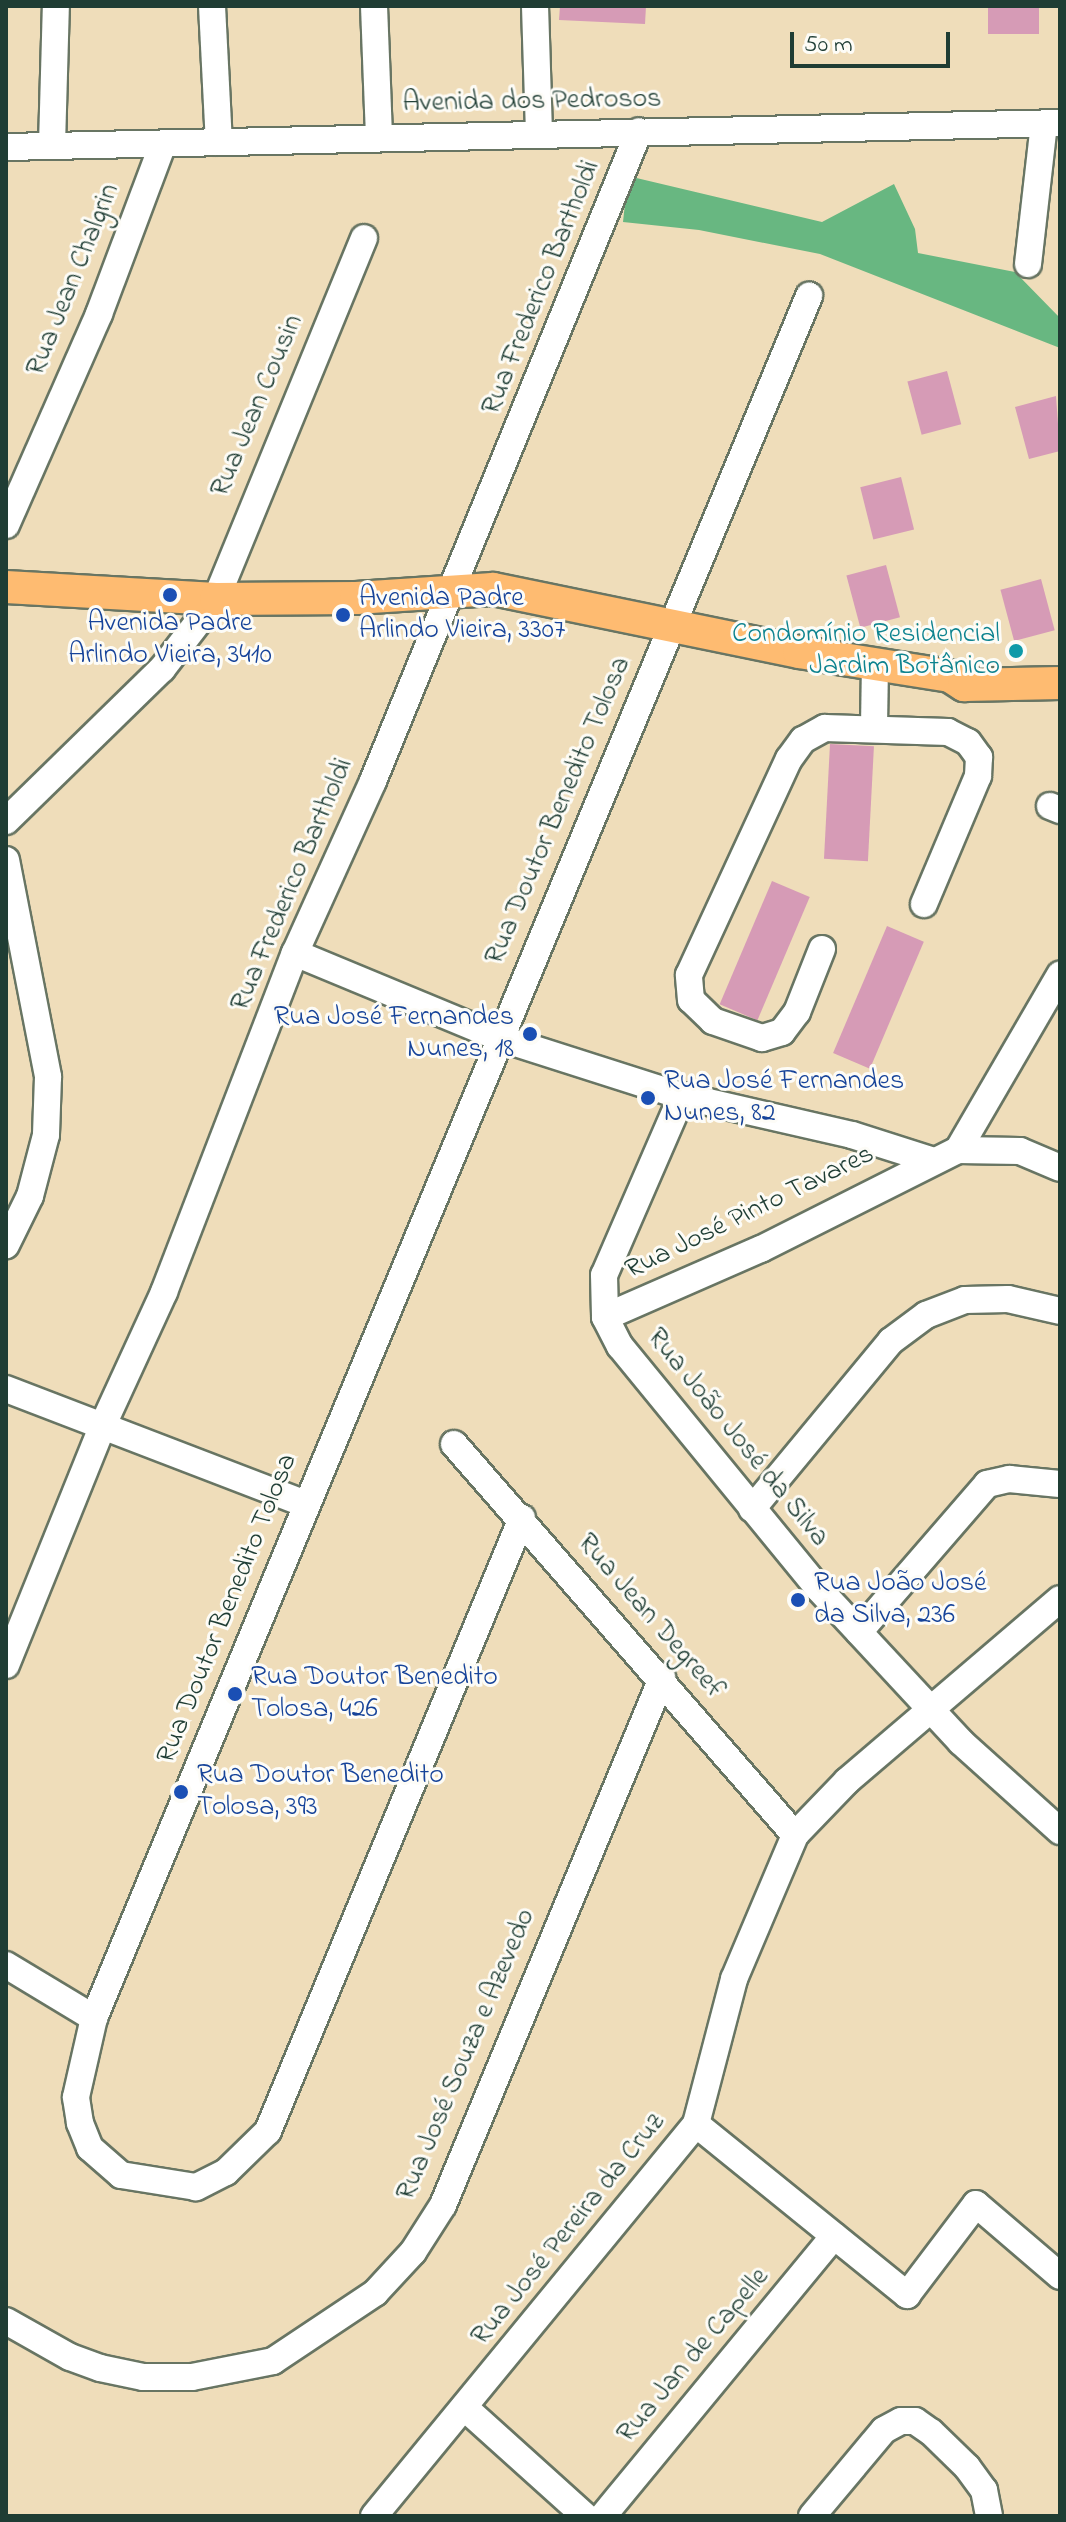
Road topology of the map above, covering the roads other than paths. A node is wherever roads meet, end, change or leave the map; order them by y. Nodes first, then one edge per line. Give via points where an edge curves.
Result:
1 (56, 6) edge
2 (212, 6) edge
3 (374, 6) edge
4 (535, 6) edge
5 (1052, 124) edge
6 (639, 131) junction
7 (539, 134) junction
8 (379, 138) junction
9 (219, 142) junction
10 (52, 145) junction
11 (162, 146) junction
12 (6, 147) edge
13 (364, 238) dead end
14 (1028, 264) dead end
15 (809, 296) dead end
16 (6, 525) edge
17 (6, 587) edge
18 (448, 592) junction
19 (216, 599) junction
20 (671, 626) junction
21 (875, 664) junction
22 (1060, 670) edge
23 (950, 676) junction
24 (1060, 683) edge
25 (874, 727) junction
26 (6, 821) edge
27 (6, 860) edge
28 (924, 904) dead end
29 (822, 949) dead end
30 (295, 953) junction
31 (1060, 975) edge
32 (500, 1038) junction
33 (682, 1096) junction
34 (958, 1150) junction
35 (931, 1160) junction
36 (1060, 1168) edge
37 (6, 1245) edge
38 (1060, 1311) edge
39 (605, 1317) junction
40 (6, 1389) edge
41 (102, 1427) junction
42 (454, 1444) dead end
43 (1060, 1484) edge
44 (306, 1504) junction
45 (752, 1509) junction
46 (522, 1518) junction
47 (1060, 1599) edge
48 (859, 1632) junction
49 (6, 1665) edge
50 (662, 1678) junction
51 (931, 1709) junction
52 (1060, 1831) edge
53 (795, 1835) junction
54 (6, 1965) edge
55 (94, 2018) junction
56 (696, 2124) junction
57 (834, 2236) junction
58 (1060, 2276) edge
59 (6, 2321) edge
60 (464, 2407) junction
61 (374, 2516) edge
62 (585, 2516) edge
63 (603, 2516) edge
64 (812, 2516) edge
65 (989, 2516) edge

1 - 10 street
2 - 9 street
3 - 8 street
4 - 7 street
5 - 6 street, Avenida dos Pedrosos
5 - 14 street
6 - 7 street, Avenida dos Pedrosos
6 - 18 street, Rua Frederico Bartholdi
7 - 8 street, Avenida dos Pedrosos
8 - 9 street, Avenida dos Pedrosos
9 - 11 street, Avenida dos Pedrosos
10 - 11 street, Avenida dos Pedrosos
10 - 12 street, Avenida dos Pedrosos
11 - 16 street, Rua Jean Chalgrin via 99,314
13 - 19 street, Rua Jean Cousin
15 - 20 street, Rua Doutor Benedito Tolosa
17 - 19 main road
18 - 19 main road
18 - 20 main road via 530,593
18 - 30 street, Rua Frederico Bartholdi via 373,781
19 - 26 street, Rua Jean Cousin via 162,669
20 - 21 main road
20 - 32 street, Rua Doutor Benedito Tolosa
21 - 23 main road
21 - 25 street
22 - 23 main road via 966,671
23 - 24 main road via 964,685
25 - 28 street via 948,732 968,742 979,757 978,776
25 - 29 street via 825,728 803,740 789,759 689,975 691,1000 713,1021 762,1038 782,1032 797,1012
27 - 37 street via 48,1077 46,1135 30,1196
30 - 32 street
30 - 41 street, Rua Frederico Bartholdi via 164,1292
31 - 34 street
32 - 33 street
32 - 44 street, Rua Doutor Benedito Tolosa
33 - 35 street via 852,1135
33 - 39 street, Rua João José da Silva via 604,1275
34 - 35 street, Rua José Pinto Tavares
34 - 36 street, Rua José Pinto Tavares via 1020,1151
35 - 39 street, Rua José Pinto Tavares via 761,1249
38 - 45 street via 1008,1299 965,1300 926,1315 891,1341
39 - 45 street, Rua João José da Silva via 620,1346
40 - 41 street
41 - 44 street
41 - 49 street, Rua Frederico Bartholdi
42 - 46 street, Rua Jean Degreef
43 - 48 street via 1009,1479 987,1484
44 - 55 street, Rua Doutor Benedito Tolosa
45 - 48 street, Rua João José da Silva
46 - 50 street, Rua Jean Degreef
46 - 55 street, Rua Doutor Benedito Tolosa via 268,2131 226,2172 196,2187 121,2175 90,2148 80,2123 76,2097
47 - 51 street, Rua José Pereira da Cruz
48 - 51 street, Rua João José da Silva
50 - 53 street, Rua Jean Degreef
50 - 59 street, Rua José Souza e Azevedo via 443,2205 413,2252 375,2293 273,2361 192,2377 143,2377 100,2368
51 - 52 street, Rua João José da Silva
51 - 53 street, Rua José Pereira da Cruz via 847,1781
53 - 56 street, Rua José Pereira da Cruz via 734,1979
54 - 55 street
56 - 57 street
56 - 60 street, Rua José Pereira da Cruz
57 - 58 street via 907,2295 976,2204
57 - 63 street, Rua Jan de Capelle
60 - 61 street, Rua José Pereira da Cruz
60 - 62 street
64 - 65 street via 884,2430 901,2421 915,2421 931,2432 967,2467 984,2490

